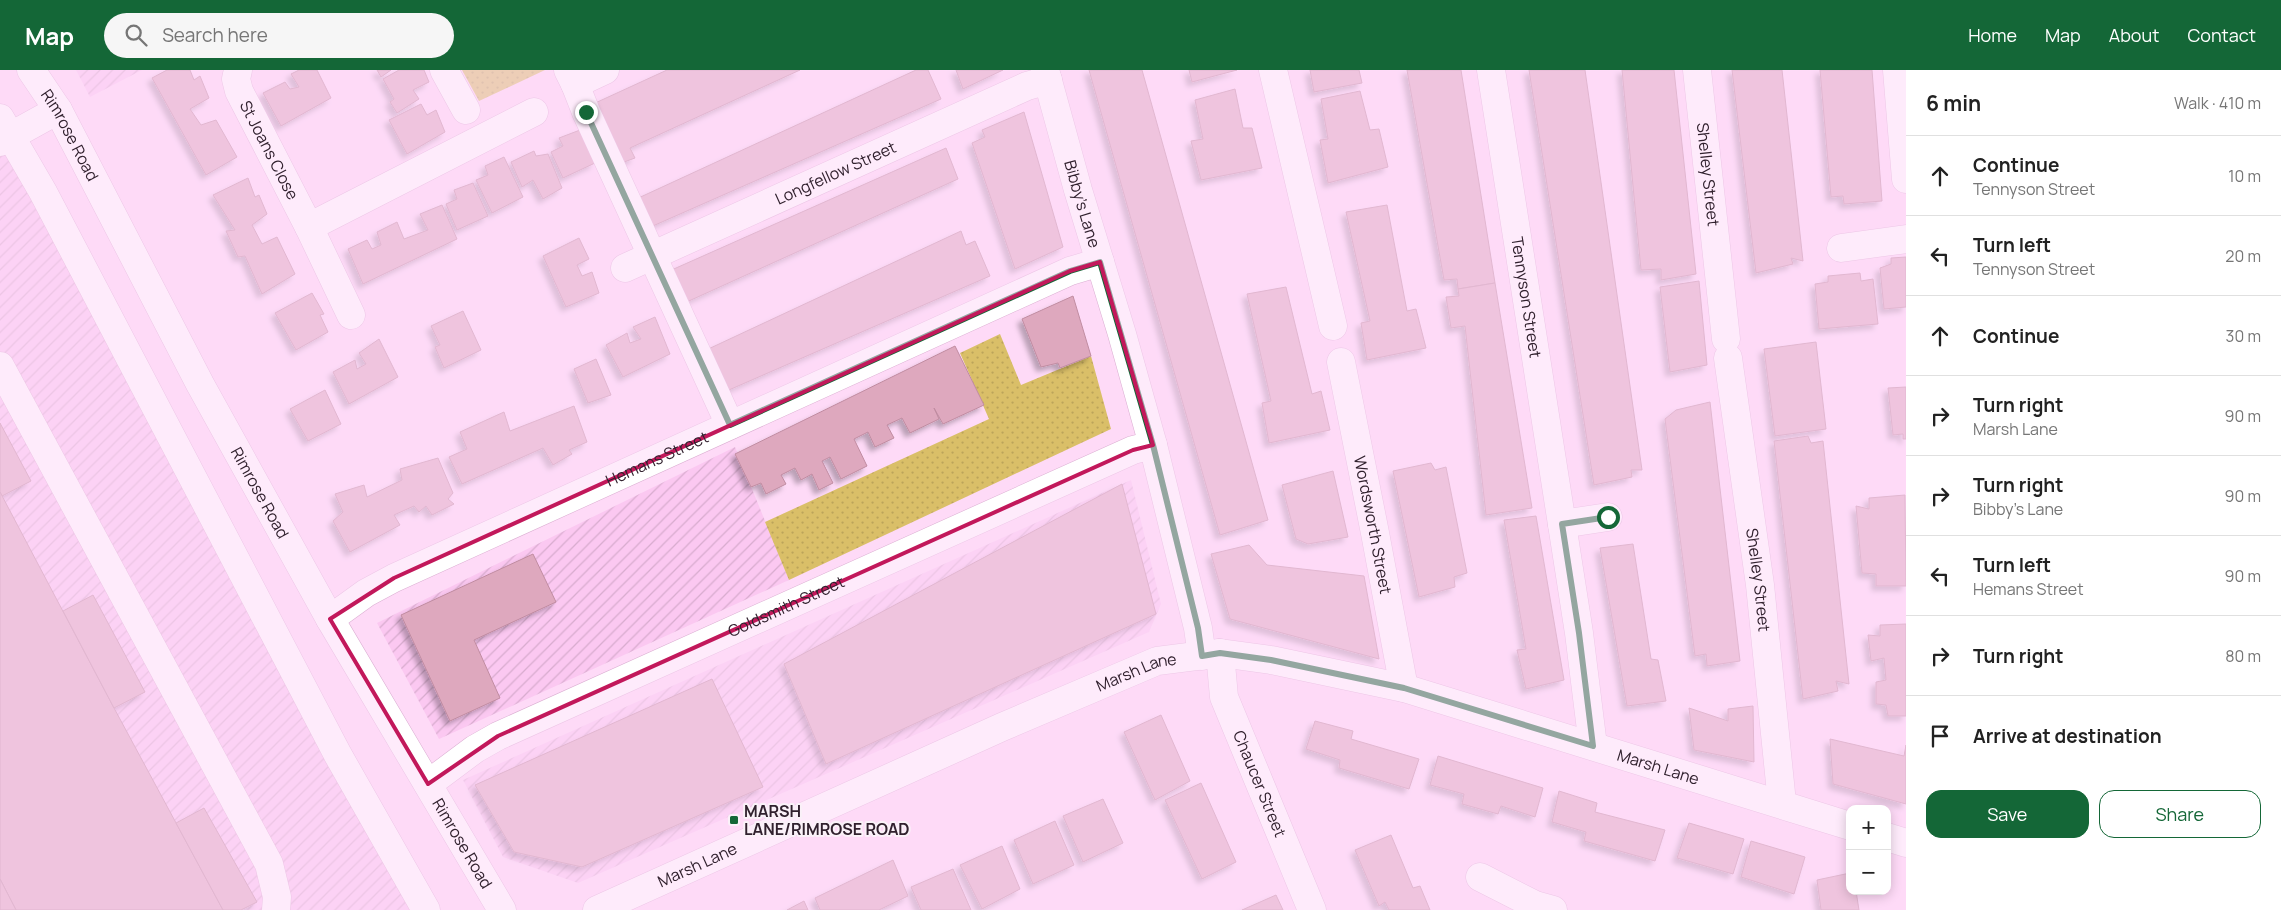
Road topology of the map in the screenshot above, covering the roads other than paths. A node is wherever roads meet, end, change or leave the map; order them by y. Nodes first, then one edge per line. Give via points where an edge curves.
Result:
1 (31, 70) edge
2 (238, 70) edge
3 (444, 70) edge
4 (605, 70) edge
5 (1273, 70) edge
6 (1491, 70) edge
7 (1697, 70) edge
8 (1897, 70) edge
9 (1047, 75) edge
10 (571, 77) edge
11 (58, 110) junction
12 (466, 110) dead end
13 (534, 112) dead end
14 (4, 132) edge
15 (1906, 178) edge
16 (309, 227) junction
17 (1906, 239) edge
18 (1841, 248) dead end
19 (652, 256) junction
20 (1100, 262) junction
21 (625, 268) dead end
22 (351, 315) dead end
23 (1333, 326) dead end
24 (1341, 362) dead end
25 (0, 366) edge
26 (730, 425) junction
27 (1153, 445) junction
28 (1608, 517) dead end
29 (1562, 524) junction
30 (330, 619) junction
31 (1211, 654) junction
32 (1404, 688) junction
33 (1593, 746) junction
34 (428, 784) junction
35 (1782, 803) junction
36 (1846, 825) edge
37 (1891, 839) edge
38 (1906, 843) edge
39 (1480, 877) dead end
40 (276, 910) edge
41 (426, 910) edge
42 (502, 910) edge
43 (597, 910) edge
44 (1312, 910) edge
45 (1553, 910) edge

1 - 11 main road, Rimrose Road
2 - 16 main road, St Joans Close via 239,91
3 - 12 main road
4 - 10 main road
5 - 23 main road
6 - 29 main road, Tennyson Street
7 - 35 main road, Shelley Street via 1727,348 1760,585
8 - 15 main road
9 - 19 main road, Longfellow Street
9 - 20 main road, Bibby's Lane
10 - 19 main road
11 - 14 main road
11 - 30 main road, Rimrose Road via 200,384
13 - 16 main road
14 - 41 main road via 42,192 338,755
16 - 22 main road, St Joans Close
17 - 18 main road
19 - 21 main road, Longfellow Street
19 - 26 main road
20 - 26 main road, Hemans Street via 1070,271
20 - 27 main road, Bibby's Lane
24 - 32 main road, Wordsworth Street
25 - 40 main road via 269,864 277,896
26 - 30 main road, Hemans Street via 394,578
27 - 31 main road, Bibby's Lane via 1198,628
27 - 34 main road, Goldsmith Street via 1124,454 498,736
28 - 29 main road
29 - 33 main road, Tennyson Street
30 - 34 main road, Rimrose Road
31 - 32 main road, Marsh Lane via 1271,660
31 - 43 main road, Marsh Lane via 1157,661 975,739
31 - 44 main road, Chaucer Street via 1224,696
32 - 33 main road, Marsh Lane
33 - 35 main road, Marsh Lane
34 - 42 main road, Rimrose Road
35 - 36 main road, Marsh Lane
37 - 38 main road
39 - 45 main road via 1535,905

